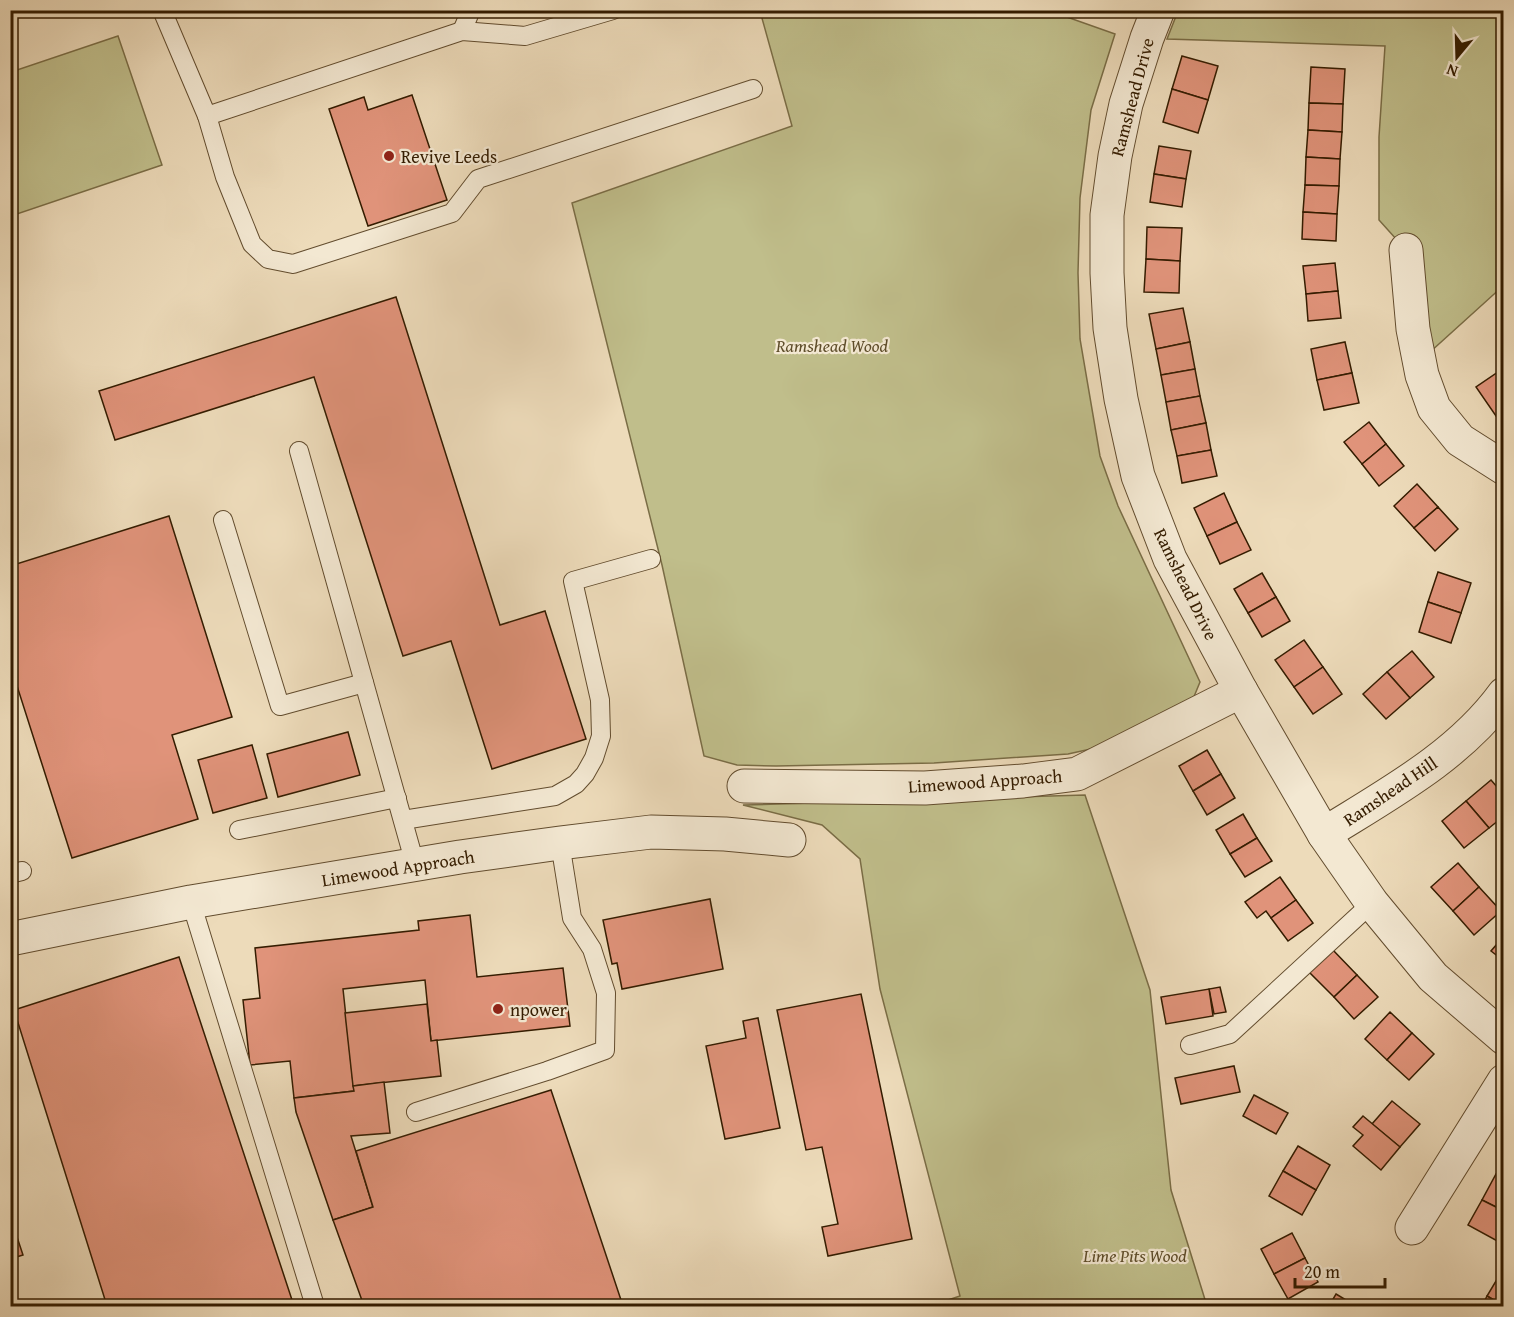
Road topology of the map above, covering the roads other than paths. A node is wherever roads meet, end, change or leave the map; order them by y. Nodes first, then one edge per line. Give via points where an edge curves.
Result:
1 (162, 10) edge
2 (471, 10) edge
3 (613, 10) edge
4 (1158, 10) edge
5 (462, 31) junction
6 (753, 89) dead end
7 (207, 116) junction
8 (1406, 250) dead end
9 (299, 451) dead end
10 (1503, 468) edge
11 (223, 520) dead end
12 (651, 559) dead end
13 (364, 683) junction
14 (1241, 691) junction
15 (1503, 694) edge
16 (744, 786) dead end
17 (397, 798) junction
18 (403, 820) junction
19 (239, 830) dead end
20 (1324, 834) junction
21 (789, 840) dead end
22 (560, 843) junction
23 (415, 864) junction
24 (191, 902) junction
25 (1372, 903) junction
26 (10, 939) edge
27 (1503, 1038) edge
28 (1190, 1045) dead end
29 (1503, 1081) edge
30 (416, 1112) dead end
31 (1412, 1228) dead end
32 (315, 1306) edge

1 - 7 lane
2 - 5 lane
3 - 5 lane via 525,36
4 - 14 street, Ramshead Drive via 1126,104 1115,156 1107,214 1110,328 1138,476 1170,559
5 - 7 lane
6 - 7 lane via 478,179 452,213 293,264 268,259 252,244 225,177
8 - 10 street via 1413,329 1422,375 1434,408 1460,440
9 - 13 lane
11 - 13 lane via 280,706
12 - 18 lane via 573,581 602,721 594,758 576,784 555,796
13 - 17 lane
14 - 16 street, Limewood Approach via 1077,774 925,788
14 - 20 street, Ramshead Drive
15 - 20 street, Ramshead Hill via 1488,715 1428,768
17 - 18 lane
17 - 19 lane
18 - 23 lane
20 - 25 street, Ramshead Drive
21 - 22 street, Limewood Approach via 651,832
22 - 23 street, Limewood Approach
22 - 30 lane via 572,918 592,949 606,993 605,1050
23 - 24 street, Limewood Approach
24 - 26 street, Limewood Approach
24 - 32 lane
25 - 27 street, Ramshead Drive via 1433,977
25 - 28 lane via 1230,1034
29 - 31 street

